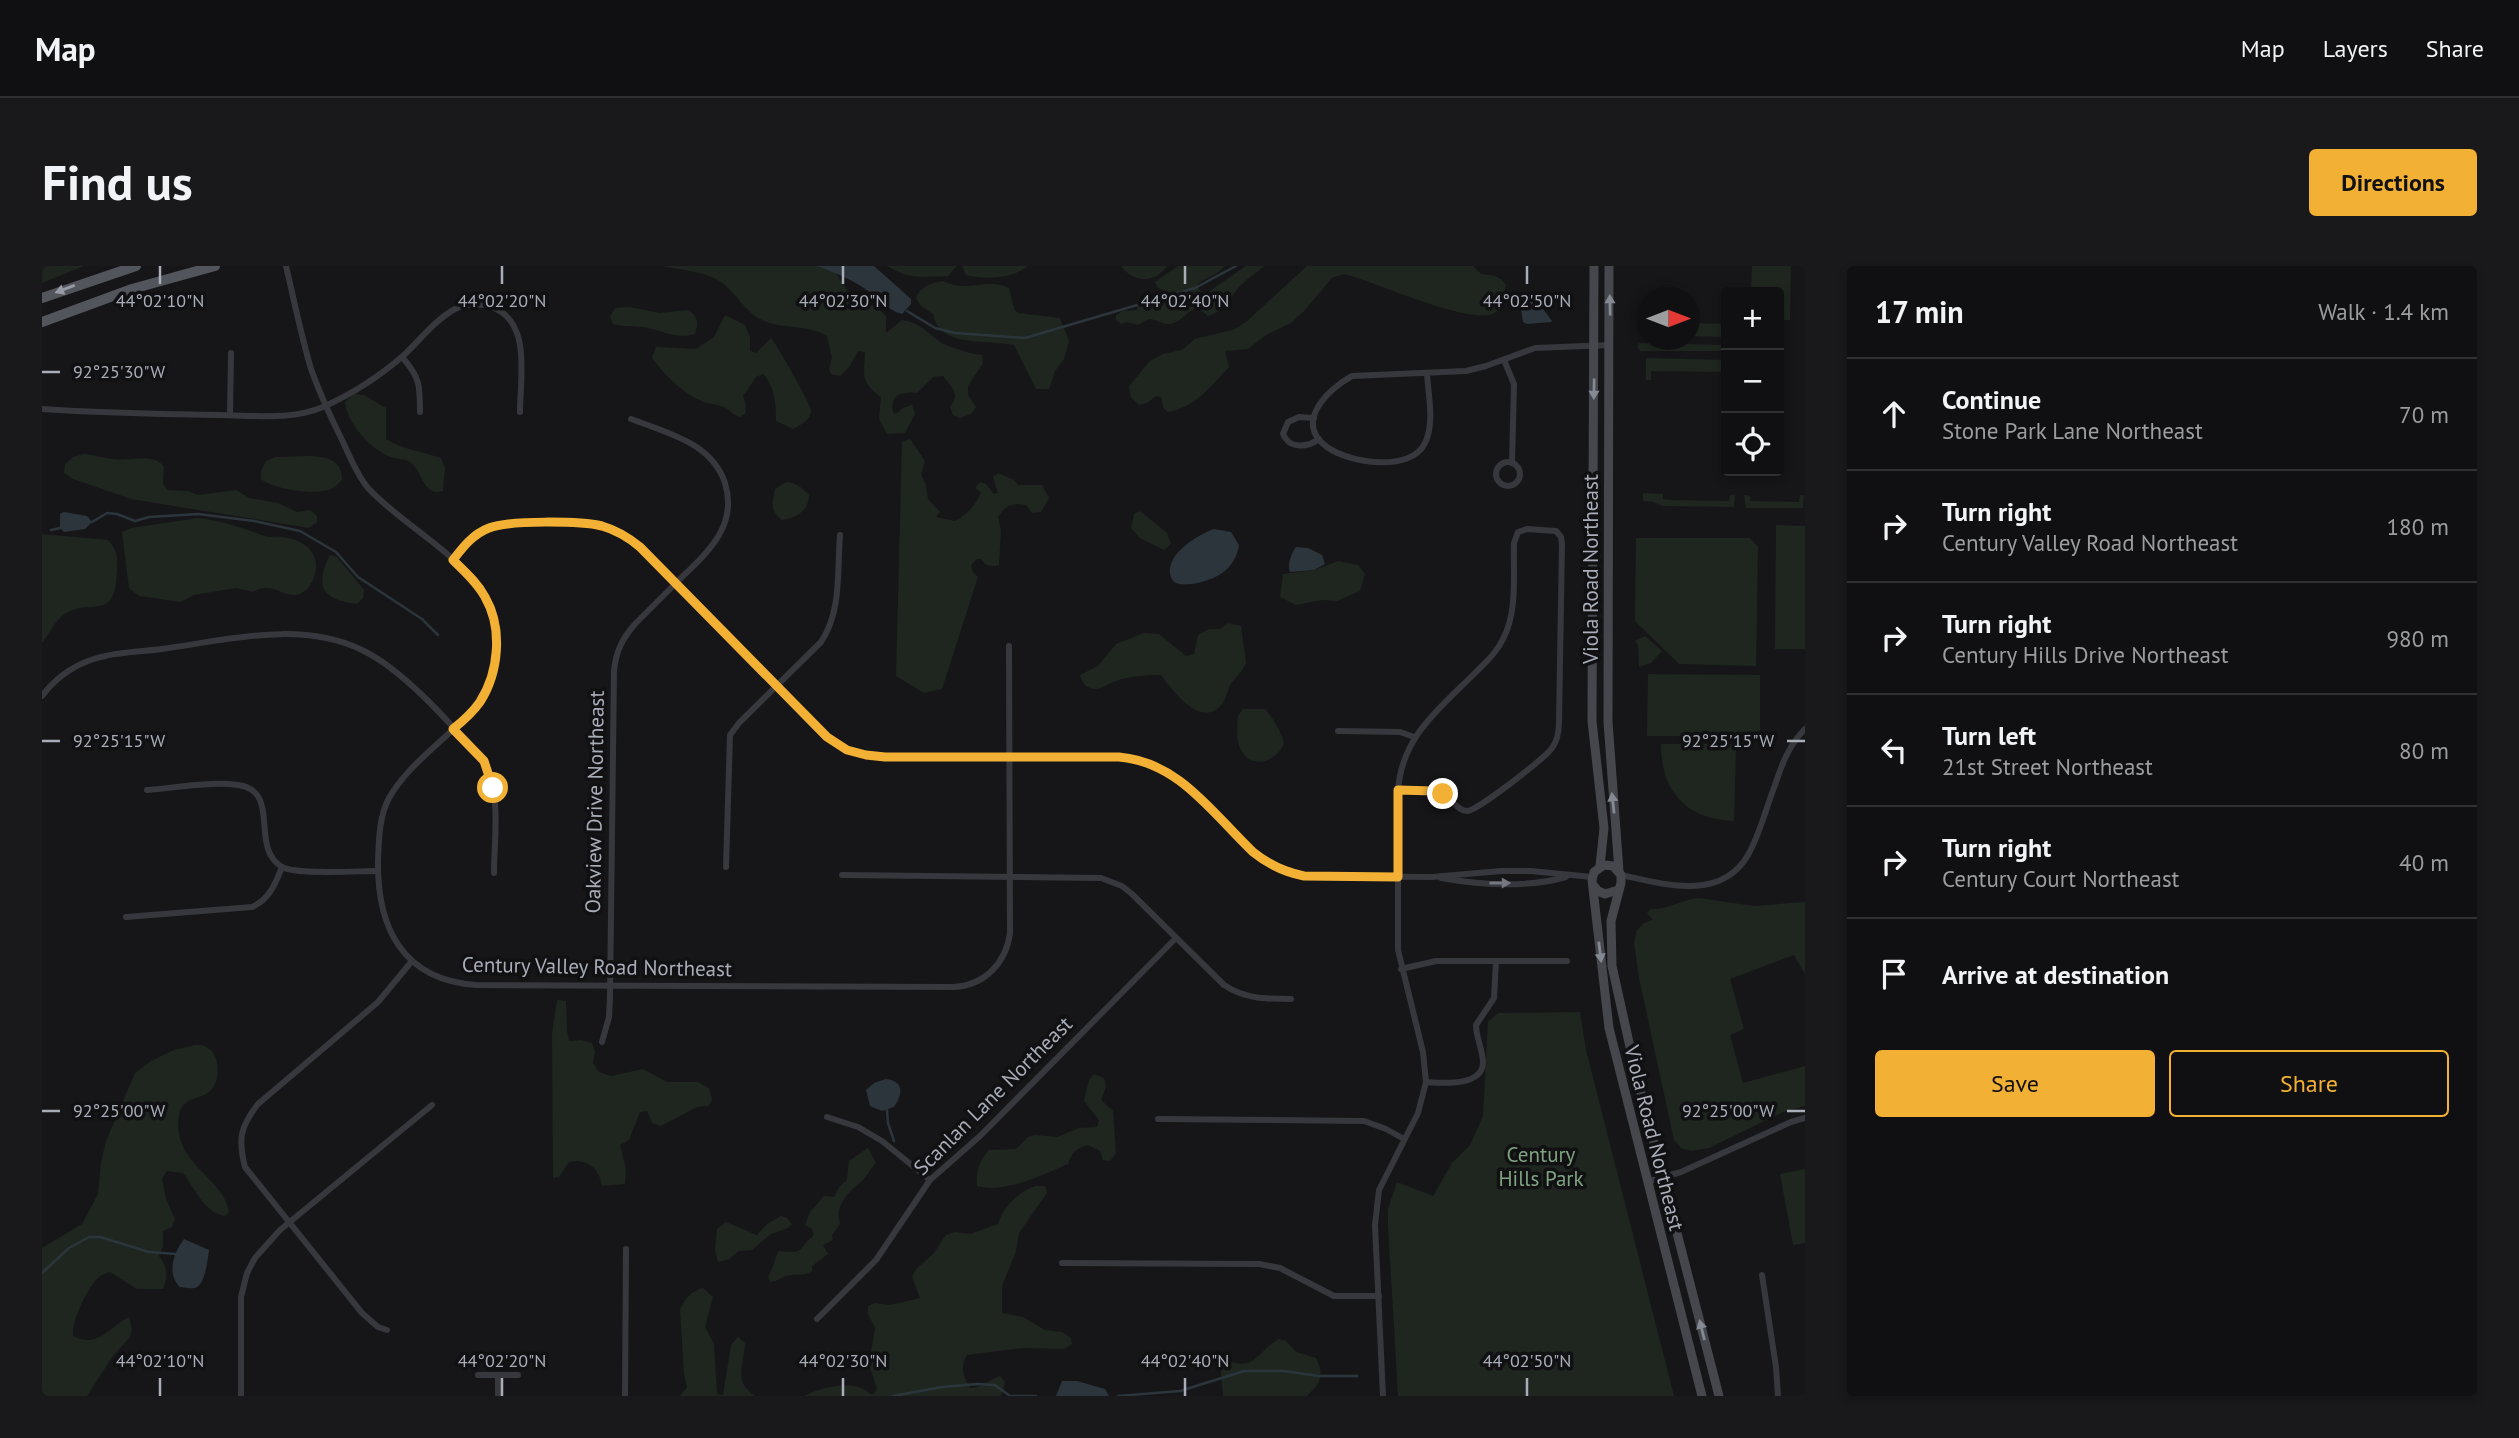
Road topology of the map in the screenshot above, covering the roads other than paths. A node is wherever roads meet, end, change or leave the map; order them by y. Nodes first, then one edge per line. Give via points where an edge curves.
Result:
1 (135, 266) edge
2 (215, 266) edge
3 (286, 266) edge
4 (1594, 266) edge
5 (1609, 266) edge
6 (42, 298) edge
7 (42, 322) edge
8 (1595, 345) junction
9 (1610, 345) junction
10 (231, 354) dead end
11 (402, 357) junction
12 (1504, 360) junction
13 (1427, 373) junction
14 (326, 406) junction
15 (42, 409) edge
16 (420, 412) dead end
17 (520, 412) dead end
18 (230, 415) junction
19 (1314, 418) junction
20 (631, 419) dead end
21 (1318, 439) junction
22 (1512, 463) dead end
23 (840, 535) dead end
24 (453, 560) junction
25 (675, 584) junction
26 (1009, 646) dead end
27 (776, 686) junction
28 (42, 696) edge
29 (453, 729) junction
30 (1805, 729) edge
31 (1338, 731) dead end
32 (1414, 737) junction
33 (1010, 756) junction
34 (147, 790) dead end
35 (1398, 790) junction
36 (1600, 866) junction
37 (282, 867) junction
38 (726, 867) dead end
39 (378, 871) junction
40 (494, 873) dead end
41 (1620, 873) junction
42 (842, 875) dead end
43 (1009, 875) junction
44 (1569, 876) junction
45 (1398, 877) junction
46 (1432, 877) junction
47 (1593, 881) junction
48 (1618, 890) junction
49 (126, 918) dead end
50 (1176, 938) junction
51 (412, 961) junction
52 (1496, 961) junction
53 (1567, 961) dead end
54 (1401, 969) junction
55 (610, 987) junction
56 (1291, 999) dead end
57 (602, 1042) dead end
58 (1426, 1082) junction
59 (432, 1105) dead end
60 (827, 1117) dead end
61 (1805, 1118) edge
62 (1158, 1119) dead end
63 (1404, 1139) junction
64 (1663, 1177) junction
65 (930, 1180) junction
66 (1647, 1182) junction
67 (289, 1223) junction
68 (626, 1249) dead end
69 (1062, 1263) dead end
70 (1762, 1275) dead end
71 (1378, 1296) junction
72 (817, 1319) dead end
73 (387, 1330) dead end
74 (478, 1375) dead end
75 (498, 1375) junction
76 (518, 1375) dead end
77 (241, 1396) edge
78 (498, 1396) edge
79 (625, 1396) edge
80 (1383, 1396) edge
81 (1702, 1396) edge
82 (1719, 1396) edge
83 (1778, 1396) edge

1 -> 6 main road
2 - 7 main road via 132,289
3 - 14 street, Century Valley Road Northeast via 309,360
4 - 8 main road, Viola Road Northeast
9 -> 5 main road, Viola Road Northeast
8 - 9 street
8 - 12 street via 1535,348
8 -> 36 main road, Viola Road Northeast via 1592,722 1604,828
41 -> 9 main road, Viola Road Northeast via 1608,722
10 - 18 street
11 - 14 street via 356,391
11 - 16 street via 420,385
11 - 17 street via 456,308 491,306 510,317 518,333
12 - 13 street via 1466,371
12 - 22 street via 1514,384
13 - 19 street via 1352,376 1322,399
13 - 21 street via 1428,433 1416,454 1406,460 1357,460
14 - 18 street via 298,415
14 - 24 street, Century Valley Road Northeast via 366,486
15 - 18 street
19 - 21 street
19 - 21 street via 1288,422 1283,434 1295,446
20 - 25 street, Oakview Drive Northeast via 697,447 719,470 727,492 727,517 718,540
23 - 27 street via 832,622 821,642
24 - 25 street via 473,537 499,525 588,524 632,540
24 - 29 street, Century Valley Road Northeast via 486,598 496,646 485,694
25 - 27 street
25 - 55 street, Oakview Drive Northeast via 627,634 615,661
26 - 33 street, Century Valley Road Northeast
27 - 33 street via 827,737 856,753
27 - 38 street via 730,735
28 - 29 street via 64,674 101,657 299,634 333,639 373,656 403,677
29 - 39 street, Century Valley Road Northeast via 403,779 388,801 379,834
29 - 40 street via 484,761 492,779
30 - 41 street via 1784,761 1752,847 1734,872 1695,887
31 - 32 street via 1400,732
32 - 35 street
32 - 35 street via 1504,637 1511,616 1518,532 1556,531 1562,544 1559,732 1553,746 1472,810 1460,809 1440,793
33 - 43 street, Century Valley Road Northeast
33 - 45 street via 1147,761 1179,779 1274,867 1304,876
34 - 37 street via 228,784 249,788 262,802 265,843
35 - 45 street
36 - 41 main road via 1613,866
36 - 47 main road
37 - 39 street
37 - 49 street via 268,896 252,907
39 - 51 street, Century Valley Road Northeast via 384,917
41 - 48 main road
42 - 43 street
43 - 50 street via 1093,876 1112,881 1132,894
43 - 55 street, Century Valley Road Northeast via 1010,933 1005,954 988,975 971,985
44 - 46 street via 1501,871
46 -> 44 street via 1531,883
44 - 47 street
45 - 46 street
45 - 54 street
47 - 48 main road via 1605,894
47 -> 66 main road, Viola Road Northeast via 1609,1028
48 - 64 main road, Viola Road Northeast via 1611,921 1612,965
50 - 56 street via 1234,992 1254,998
50 - 65 street, Scanlan Lane Northeast via 980,1136
51 - 55 street, Century Valley Road Northeast via 442,979 464,985
51 - 67 street via 378,1002 258,1104 246,1120 240,1148 245,1167
52 - 53 street
52 - 54 street via 1436,961
52 - 58 street via 1496,994 1476,1025 1482,1069 1457,1082
54 - 58 street via 1423,1052
55 - 57 street, Oakview Drive Northeast
58 - 63 street via 1421,1105
59 - 67 street
60 - 65 street via 859,1127 882,1141
61 - 64 street
62 - 63 street via 1364,1121
63 - 71 street via 1377,1199
64 - 66 street
82 -> 64 main road, Viola Road Northeast
65 - 72 street, Scanlan Lane Northeast via 876,1260
66 - 81 main road, Viola Road Northeast
67 - 73 street via 362,1314
67 - 77 street via 264,1247 247,1273 240,1310
68 - 79 street
69 - 71 street via 1259,1264 1280,1268 1334,1296
70 - 83 street
71 - 80 street
74 - 75 street
75 - 76 street
75 - 78 street

